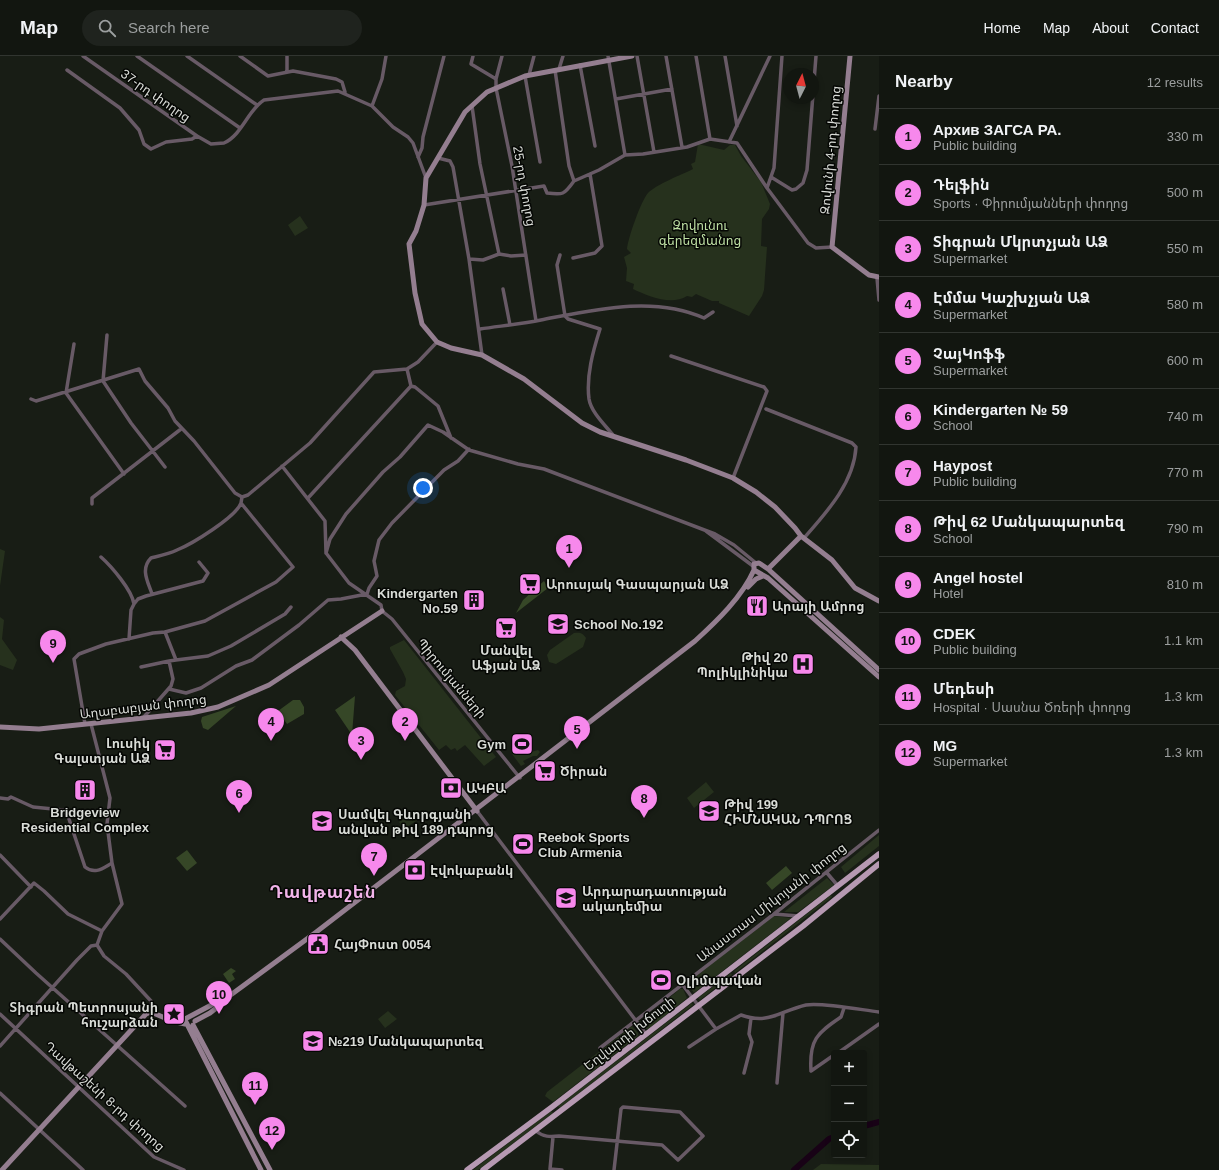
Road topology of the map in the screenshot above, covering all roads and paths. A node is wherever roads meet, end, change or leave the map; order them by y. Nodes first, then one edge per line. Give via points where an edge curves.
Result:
1 (83, 56) edge
2 (137, 56) edge
3 (187, 56) edge
4 (240, 56) edge
5 (287, 56) edge
6 (386, 56) edge
7 (444, 56) edge
8 (473, 56) edge
9 (502, 56) edge
10 (534, 56) edge
11 (562, 56) edge
12 (632, 56) edge
13 (637, 56) edge
14 (666, 56) edge
15 (696, 56) edge
16 (725, 56) edge
17 (770, 56) edge
18 (782, 56) edge
19 (816, 56) edge
20 (850, 56) edge
21 (608, 58) edge
22 (580, 65) junction
23 (557, 69) junction
24 (67, 70) dead end
25 (288, 72) junction
26 (527, 75) junction
27 (496, 79) junction
28 (496, 88) junction
29 (672, 89) junction
30 (345, 92) junction
31 (644, 93) junction
32 (879, 96) edge
33 (616, 99) junction
34 (257, 104) junction
35 (372, 106) junction
36 (472, 106) junction
37 (738, 126) junction
38 (240, 128) junction
39 (875, 129) dead end
40 (197, 136) junction
41 (710, 139) junction
42 (730, 142) junction
43 (595, 146) dead end
44 (682, 147) junction
45 (654, 152) junction
46 (625, 155) junction
47 (418, 157) junction
48 (438, 158) junction
49 (540, 162) dead end
50 (590, 174) junction
51 (772, 177) junction
52 (426, 178) junction
53 (574, 181) junction
54 (767, 188) junction
55 (515, 191) junction
56 (487, 195) junction
57 (459, 199) junction
58 (424, 205) junction
59 (832, 247) junction
60 (499, 254) junction
61 (526, 255) junction
62 (560, 255) dead end
63 (573, 258) dead end
64 (469, 259) junction
65 (878, 277) edge
66 (502, 289) dead end
67 (879, 300) edge
68 (713, 312) dead end
69 (564, 316) junction
70 (536, 321) junction
71 (510, 325) junction
72 (480, 329) junction
73 (107, 335) dead end
74 (437, 342) junction
75 (74, 344) dead end
76 (482, 355) junction
77 (671, 356) dead end
78 (407, 369) junction
79 (102, 381) junction
80 (411, 386) junction
81 (66, 393) junction
82 (31, 399) dead end
83 (766, 409) dead end
84 (182, 429) junction
85 (613, 435) junction
86 (451, 438) junction
87 (469, 449) junction
88 (153, 451) junction
89 (282, 466) junction
90 (165, 467) dead end
91 (124, 474) junction
92 (733, 478) junction
93 (242, 497) junction
94 (308, 498) junction
95 (92, 504) dead end
96 (241, 504) junction
97 (802, 537) junction
98 (326, 553) junction
99 (101, 556) dead end
100 (199, 562) dead end
101 (754, 566) junction
102 (767, 574) junction
103 (152, 594) junction
104 (367, 594) junction
105 (879, 601) edge
106 (134, 604) junction
107 (292, 607) dead end
108 (382, 611) junction
109 (165, 632) junction
110 (341, 637) junction
111 (128, 639) junction
112 (176, 660) junction
113 (169, 661) junction
114 (141, 667) dead end
115 (879, 670) edge
116 (879, 677) edge
117 (169, 689) junction
118 (143, 718) junction
119 (85, 724) junction
120 (91, 724) junction
121 (0, 727) edge
122 (520, 778) junction
123 (0, 798) edge
124 (477, 810) junction
125 (879, 830) edge
126 (879, 854) edge
127 (0, 856) edge
128 (112, 864) junction
129 (879, 864) edge
130 (827, 873) junction
131 (848, 878) junction
132 (854, 885) junction
133 (838, 886) junction
134 (31, 887) junction
135 (774, 914) junction
136 (798, 916) junction
137 (0, 919) edge
138 (102, 931) junction
139 (0, 939) edge
140 (97, 944) junction
141 (682, 984) junction
142 (52, 986) junction
143 (692, 998) junction
144 (699, 1006) junction
145 (844, 1008) junction
146 (151, 1012) junction
147 (879, 1012) edge
148 (783, 1013) junction
149 (0, 1014) edge
150 (751, 1018) junction
151 (635, 1020) junction
152 (190, 1022) junction
153 (879, 1024) edge
154 (16, 1028) junction
155 (716, 1029) junction
156 (646, 1034) junction
157 (117, 1045) junction
158 (0, 1046) edge
159 (689, 1047) dead end
160 (600, 1048) dead end
161 (842, 1050) edge
162 (831, 1057) edge
163 (744, 1073) dead end
164 (777, 1083) dead end
165 (79, 1086) junction
166 (0, 1093) edge
167 (185, 1106) dead end
168 (552, 1107) junction
169 (557, 1115) junction
170 (40, 1129) junction
171 (536, 1131) junction
172 (553, 1137) junction
173 (617, 1141) junction
174 (2, 1170) edge
175 (83, 1170) edge
176 (184, 1170) edge
177 (262, 1170) edge
178 (270, 1170) edge
179 (467, 1170) edge
180 (483, 1170) edge
181 (562, 1170) edge
182 (614, 1170) edge

1 - 40 street, 37-րդ փողոց
2 - 38 street
3 - 34 street
4 - 25 street via 268,76
5 - 25 street
6 - 35 street via 382,79
7 - 47 street
8 - 27 street via 471,64
9 - 27 street, 25-րդ փողոց
10 - 26 street
11 - 23 street
12 - 21 street
13 - 31 street
14 - 29 street
15 - 41 street
16 - 37 street
17 - 37 street
18 - 51 street
19 - 51 street via 804,180 792,190
20 - 59 street, Զովունի 4-րդ փողոց
21 - 22 street
21 - 33 street
22 - 23 street
22 - 43 street
23 - 26 street
23 - 53 street via 569,166
24 - 40 street via 120,108 139,130 148,148
25 - 30 street via 304,72 336,79 342,82
26 - 28 street
26 - 49 street
27 - 28 street, 25-րդ փողոց
28 - 36 street
28 - 55 street, 25-րդ փողոց
29 - 31 street
29 - 44 street
30 - 34 street via 272,98
30 - 35 street
31 - 33 street
31 - 45 street
32 - 39 street
33 - 46 street
34 - 38 street, 37-րդ փողոց
35 - 47 street via 393,127 408,137
36 - 48 street via 460,120
36 - 56 street
37 - 42 street
38 - 40 street, 37-րդ փողոց via 224,143 211,144
41 - 42 street
41 - 44 street
42 - 54 street via 737,144
44 - 45 street
45 - 46 street
46 - 50 street
47 - 52 street
48 - 52 street
48 - 57 street via 450,161
50 - 53 street
50 - 63 street via 602,246 596,253
51 - 54 street
52 - 58 street
53 - 55 street via 562,194 547,193 544,186
54 - 59 street via 808,243 816,248
55 - 56 street
55 - 61 street, 25-րդ փողոց
56 - 57 street
56 - 60 street
57 - 58 street
57 - 64 street
58 - 74 street via 409,244 419,315 424,329
59 - 65 street via 869,274
60 - 61 street
60 - 64 street via 483,260
61 - 70 street, 25-րդ փողոց
62 - 69 street via 557,265
64 - 72 street
65 - 67 street
66 - 71 street
68 - 69 street via 704,318 690,311 642,305
69 - 70 street
69 - 85 street via 600,329 590,365 589,400 596,414
70 - 71 street
71 - 72 street
72 - 76 street
73 - 79 street
74 - 76 street
74 - 78 street via 418,362
75 - 81 street
76 - 85 street via 524,379 582,423
77 - 92 street via 764,387 767,391
78 - 80 street
78 - 89 street via 374,372 310,444
79 - 81 street
79 - 84 street via 139,369 145,381
79 - 88 street
80 - 86 street via 415,386 438,406
80 - 94 street
81 - 82 street via 36,401
81 - 91 street
83 - 97 street via 852,443 856,447 838,498
84 - 88 street
84 - 93 street via 235,494
85 - 92 street
86 - 87 street
86 - 98 street via 428,425 346,514 330,539
87 - 101 street via 544,469 715,534 734,545
87 - 104 street via 392,523 379,540 374,561 377,576
88 - 90 street
88 - 91 street
89 - 93 street via 248,495
89 - 94 street
91 - 95 street via 92,498
92 - 97 street via 761,496
93 - 96 street
94 - 98 street via 325,521
96 - 103 street via 236,513 194,541 176,551 151,558 145,567 145,574
96 - 109 street via 293,567 276,582 229,609 205,621
97 - 102 street
97 - 105 street via 832,560 855,588
98 - 104 street, Պիրումյանների via 349,583
99 - 106 street via 132,596
100 - 103 street via 208,573 203,581
101 - 102 street
101 - 102 street
101 - 122 street via 743,589 702,634
102 - 115 street
102 - 116 street
102 - 122 street via 752,582 700,640
103 - 106 street via 138,599
104 - 108 street, Պիրումյանների via 381,605
104 - 117 street via 328,600 252,660 236,666 201,688 186,693
106 - 111 street
107 - 112 street via 285,614 231,646 208,656
108 - 110 street, Աղաբաբյան փողոց
108 - 122 street, Պիրումյանների via 392,619
109 - 111 street
109 - 112 street
110 - 118 street, Աղաբաբյան փողոց via 253,693 215,708
110 - 124 street via 355,650
111 - 119 street via 99,646 79,654 74,659
112 - 113 street
113 - 114 street
113 - 117 street via 173,679
117 - 118 street
118 - 120 street, Աղաբաբյան փողոց
119 - 120 street, Աղաբաբյան փողոց
119 - 121 street, Աղաբաբյան փողոց via 39,729
120 - 128 street via 110,798 107,824
122 - 124 street
123 - 128 street via 11,797 33,807 63,810 68,816 85,867 100,870
124 - 151 street
124 - 152 street via 296,947
125 - 130 street, Անաստաս Միկոյանի փողոց
126 - 131 main road, Եղվարդի խճուղի
127 - 134 street
128 - 138 street via 122,904
129 - 132 main road, Եղվարդի խճուղի
130 - 133 street
130 - 135 street, Անաստաս Միկոյանի փողոց
131 - 132 main road
131 - 133 main road, Եղվարդի խճուղի
132 - 144 main road, Եղվարդի խճուղի
133 - 136 main road, Եղվարդի խճուղի
134 - 137 street
134 - 138 street via 36,884 68,914
135 - 136 street
135 - 141 street, Անաստաս Միկոյանի փողոց
136 - 143 main road, Եղվարդի խճուղի
138 - 140 street
139 - 142 street
140 - 142 street via 91,946
140 - 146 street via 104,956 126,974 151,1001
141 - 143 street
141 - 151 street, Անաստաս Միկոյանի փողոց
142 - 154 street
142 - 157 street
143 - 144 street
143 - 156 main road, Եղվարդի խճուղի
144 - 155 street
144 - 169 main road, Եղվարդի խճուղի
145 - 147 street
145 - 148 street via 806,1005
145 - 162 street via 841,1017 824,1028 813,1042 811,1071
146 - 152 street via 167,1019
146 - 157 street via 146,1014
148 - 150 street via 770,1018
148 - 164 street
149 - 154 street, Դավթաշենի 8-րդ փողոց
150 - 155 street via 741,1015
150 - 163 street via 749,1034 752,1042
151 - 156 street
151 - 160 street, Անաստաս Միկոյանի փողոց
152 - 177 street
152 - 178 street
153 - 161 street
154 - 158 street
154 - 165 street, Դավթաշենի 8-րդ փողոց
155 - 159 street
156 - 168 main road, Եղվարդի խճուղի
157 - 165 street
157 - 167 street
165 - 170 street
165 - 176 street, Դավթաշենի 8-րդ փողոց via 154,1157
166 - 170 street
168 - 169 main road
168 - 179 main road, Եղվարդի խճուղի
169 - 171 main road, Եղվարդի խճուղի
170 - 174 street
170 - 175 street
171 - 172 street
171 - 180 main road, Եղվարդի խճուղի
172 - 173 street
172 - 181 street via 550,1169
173 - 173 street via 623,1107 680,1112 703,1136 678,1160 662,1145
173 - 182 street

